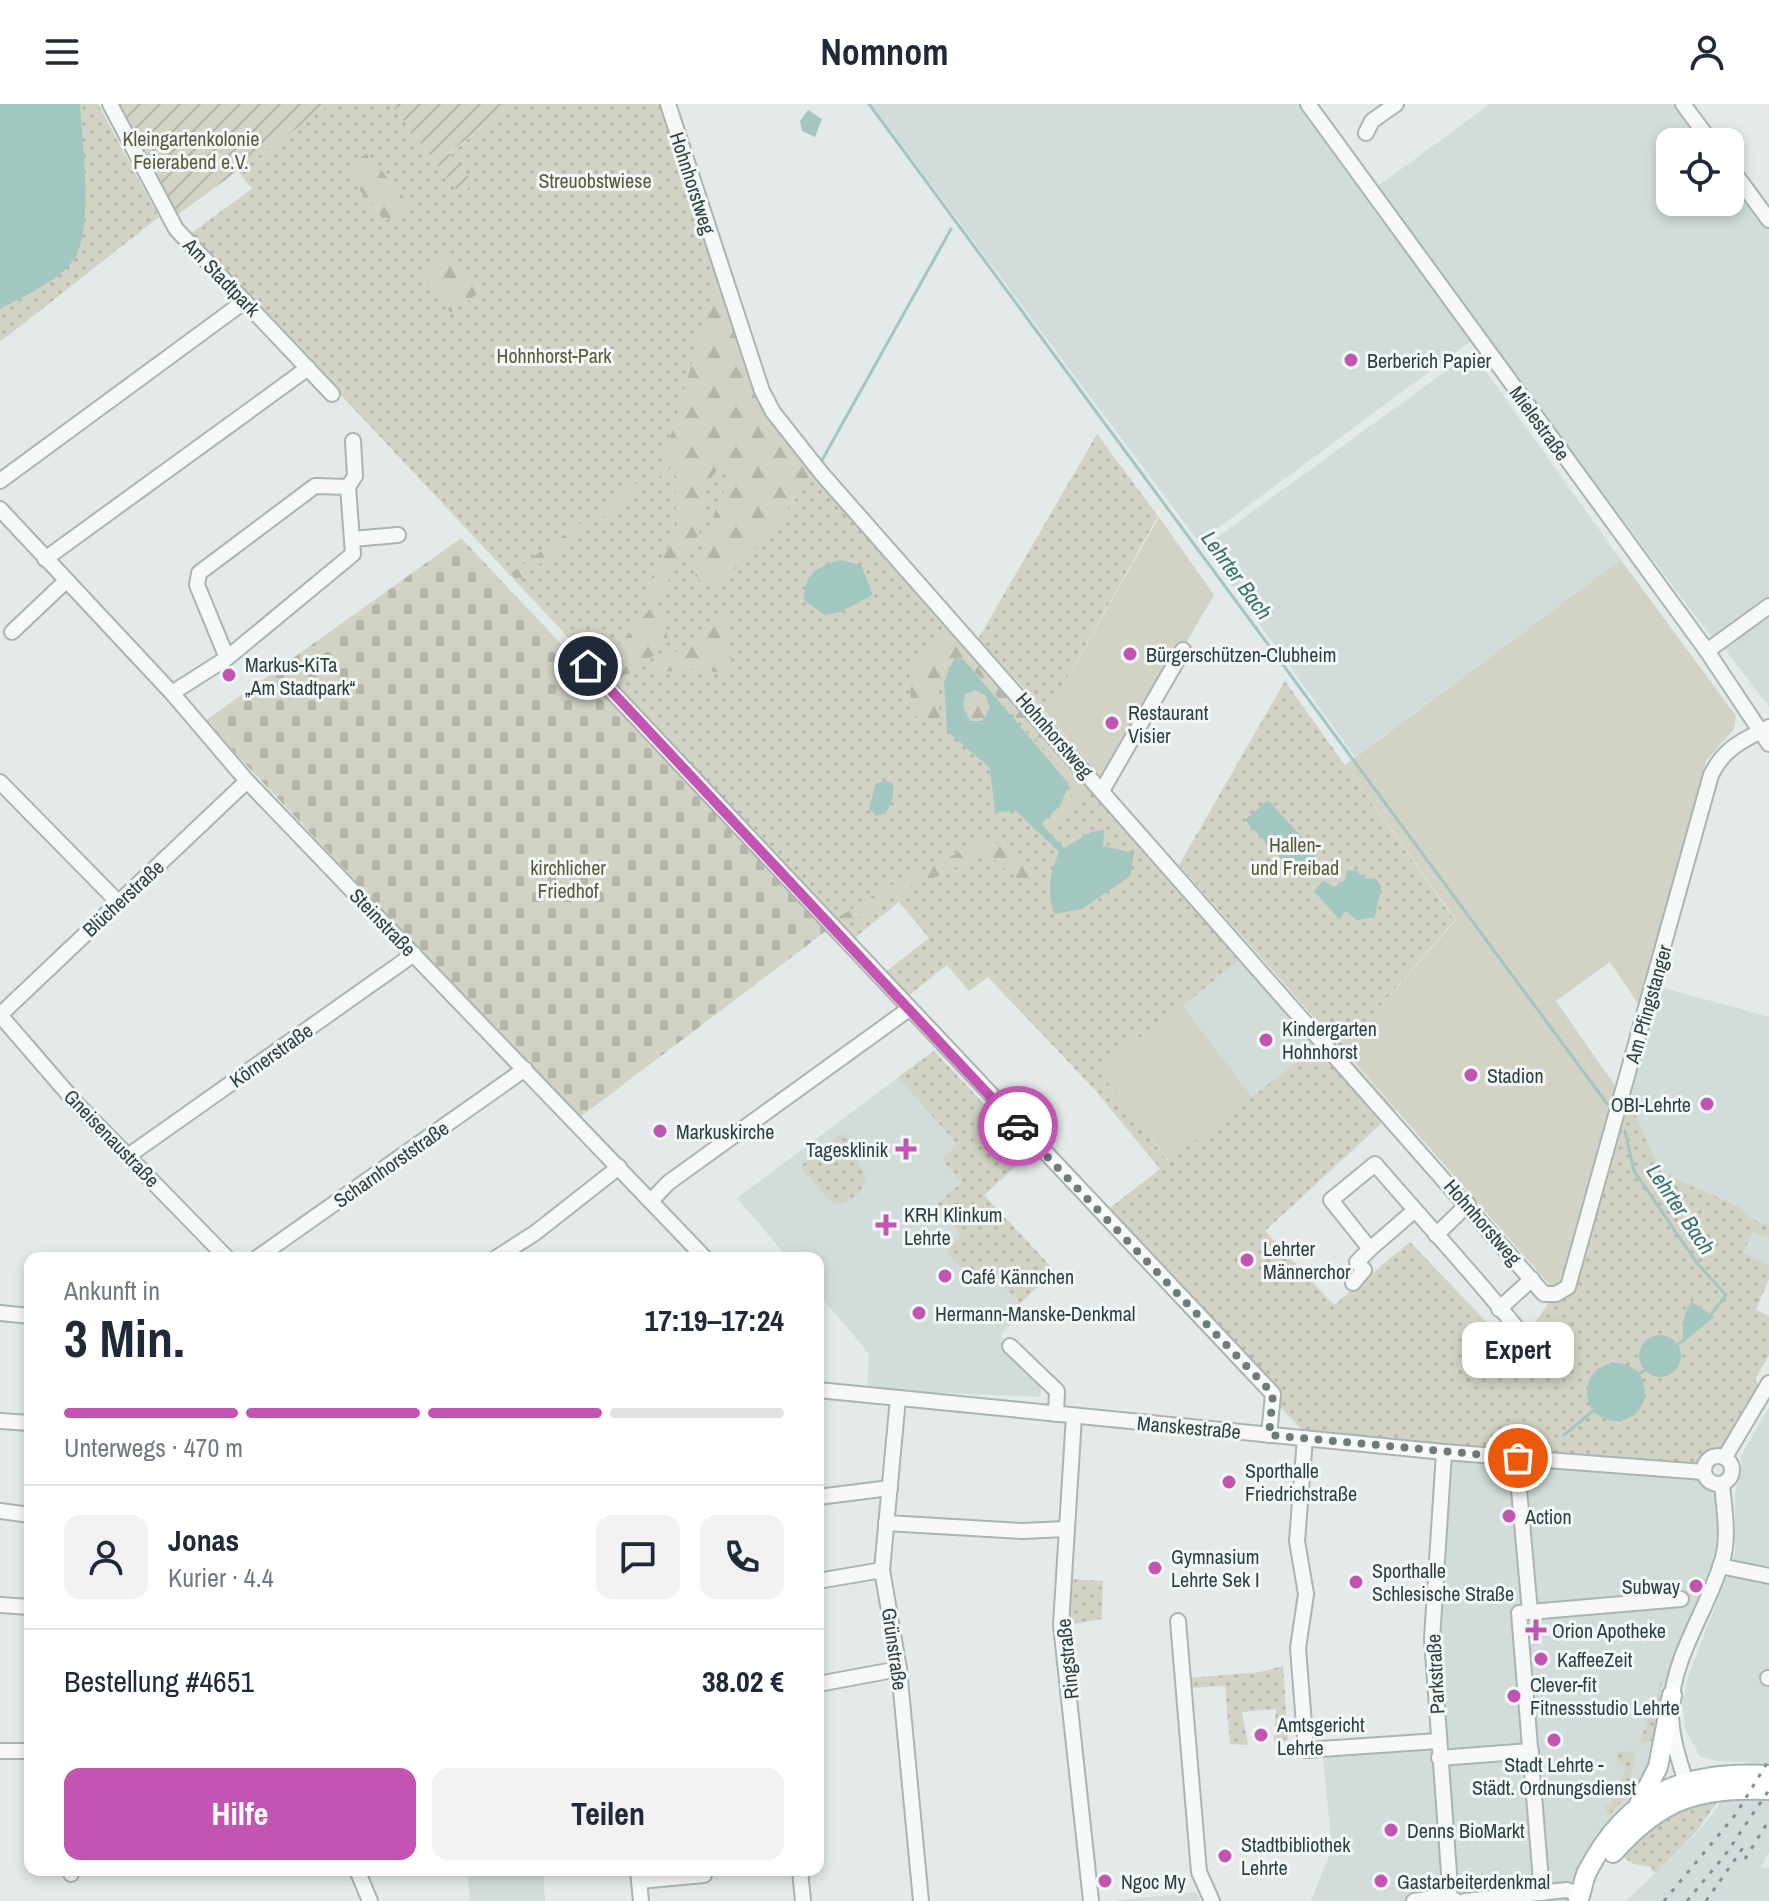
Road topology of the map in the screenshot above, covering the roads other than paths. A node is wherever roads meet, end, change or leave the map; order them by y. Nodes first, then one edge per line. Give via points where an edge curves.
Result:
1 (110, 104) edge
2 (668, 104) edge
3 (1308, 104) edge
4 (1396, 104) edge
5 (1683, 104) edge
6 (1701, 128) edge
7 (1366, 133) dead end
8 (1744, 186) edge
9 (1769, 220) edge
10 (245, 301) junction
11 (308, 368) junction
12 (332, 394) dead end
13 (353, 441) dead end
14 (0, 481) edge
15 (348, 487) junction
16 (0, 509) edge
17 (398, 535) dead end
18 (352, 539) junction
19 (45, 559) junction
20 (66, 581) junction
21 (1769, 606) edge
22 (12, 632) dead end
23 (1183, 650) dead end
24 (1707, 651) junction
25 (227, 658) junction
26 (588, 666) dead end
27 (172, 693) junction
28 (1766, 734) edge
29 (247, 781) junction
30 (0, 782) edge
31 (1103, 789) junction
32 (118, 902) junction
33 (414, 954) junction
34 (909, 1009) junction
35 (0, 1015) edge
36 (525, 1069) junction
37 (128, 1156) junction
38 (619, 1167) junction
39 (651, 1201) junction
40 (1466, 1207) junction
41 (1415, 1210) junction
42 (1436, 1235) junction
43 (1370, 1249) junction
44 (221, 1252) edge
45 (266, 1252) edge
46 (505, 1252) edge
47 (699, 1252) edge
48 (1532, 1279) junction
49 (1353, 1283) dead end
50 (1556, 1294) joint
51 (1499, 1309) junction
52 (0, 1313) edge
53 (24, 1315) edge
54 (1010, 1346) dead end
55 (1542, 1360) dead end
56 (1769, 1383) edge
57 (824, 1391) edge
58 (898, 1398) junction
59 (1056, 1414) junction
60 (1074, 1416) junction
61 (0, 1421) edge
62 (24, 1423) edge
63 (1269, 1435) junction
64 (1305, 1438) junction
65 (1444, 1452) junction
66 (1725, 1457) junction
67 (1517, 1467) dead end
68 (1704, 1472) junction
69 (1722, 1484) junction
70 (890, 1488) junction
71 (824, 1496) edge
72 (0, 1511) edge
73 (24, 1514) edge
74 (886, 1523) junction
75 (1066, 1529) junction
76 (1720, 1566) junction
77 (882, 1570) junction
78 (1769, 1576) edge
79 (824, 1580) edge
80 (1681, 1599) dead end
81 (0, 1605) edge
82 (24, 1607) edge
83 (1530, 1612) junction
84 (1178, 1621) dead end
85 (899, 1669) junction
86 (824, 1683) edge
87 (1672, 1695) junction
88 (1438, 1741) junction
89 (0, 1751) edge
90 (24, 1751) edge
91 (1531, 1751) junction
92 (1439, 1758) junction
93 (1769, 1775) edge
94 (1688, 1788) junction
95 (1769, 1790) edge
96 (1633, 1812) junction
97 (360, 1876) edge
98 (639, 1876) edge
99 (801, 1876) edge
100 (1548, 1892) junction
101 (1579, 1898) edge
102 (1458, 1899) edge
103 (370, 1901) edge
104 (641, 1901) edge
105 (803, 1901) edge
106 (921, 1901) edge
107 (1091, 1901) edge
108 (1212, 1901) edge
109 (1414, 1901) edge

1 - 10 street, Am Stadtpark via 176,229
2 - 31 street, Hohnhorstweg via 773,412
3 - 24 street, Mielestraße
4 - 7 street via 1372,121
5 - 6 street
8 - 9 street
10 - 11 street, Am Stadtpark
10 - 14 street
11 - 12 street, Am Stadtpark
11 - 19 street
13 - 15 street via 355,476
15 - 18 street
15 - 25 street via 315,486 199,573 197,585
16 - 19 street, Steinstraße
17 - 18 street
18 - 25 street via 353,554 342,565
19 - 20 street, Steinstraße
20 - 22 street
20 - 27 street, Steinstraße
21 - 24 street
23 - 31 street
24 - 28 street, Mielestraße
25 - 27 street
26 - 34 street
27 - 29 street, Steinstraße
28 - 50 street, Am Pfingstanger via 1732,745 1711,775 1568,1287
29 - 32 street, Blücherstraße
29 - 33 street, Steinstraße
30 - 32 street
31 - 40 street, Hohnhorstweg
32 - 35 street, Blücherstraße
33 - 36 street, Steinstraße
33 - 37 street, Körnerstraße
34 - 39 street via 668,1183
34 - 63 street via 1273,1394
35 - 37 street, Gneisenaustraße
36 - 38 street, Steinstraße
36 - 45 street, Scharnhorststraße
37 - 44 street, Gneisenaustraße
38 - 39 street, Steinstraße
38 - 46 street
39 - 47 street, Steinstraße
40 - 42 street
40 - 48 street, Hohnhorstweg
41 - 42 street
41 - 43 street
41 - 43 street via 1375,1164 1331,1200
42 - 51 street
43 - 49 street via 1357,1262 1364,1270
48 - 50 street, Hohnhorstweg via 1544,1294
48 - 51 street
51 - 55 street
52 - 53 street
54 - 59 street via 1057,1391
56 - 66 street
57 - 58 street, Manskestraße
58 - 59 street, Manskestraße
58 - 70 street, Grünstraße
59 - 60 street, Manskestraße
60 - 63 street, Manskestraße
60 - 75 street, Ringstraße
61 - 62 street
63 - 64 street, Manskestraße
64 - 65 street, Manskestraße
64 - 88 street via 1297,1541 1306,1594 1298,1648 1306,1750
65 - 68 street, Manskestraße
65 - 88 street, Parkstraße via 1432,1639
66 - 68 street via 1709,1460
66 - 69 street via 1733,1471
67 - 83 street
68 - 69 street via 1711,1483
69 - 76 street via 1726,1535
70 - 71 street
70 - 74 street, Grünstraße
72 - 73 street
74 - 75 street
74 - 77 street, Grünstraße
75 - 107 street, Ringstraße via 1061,1625
76 - 78 street
76 - 87 street
77 - 79 street
77 - 85 street, Grünstraße
80 - 83 street
81 - 82 street
83 - 91 street via 1519,1613
84 - 108 street via 1199,1872
85 - 86 street
85 - 106 street, Grünstraße
87 - 94 street via 1672,1730
87 - 96 main road via 1658,1767
88 - 92 street, Parkstraße
89 - 90 street
91 - 92 street
91 - 100 street
92 - 102 street, Parkstraße via 1450,1887
93 - 94 main road via 1726,1773
94 - 95 main road
94 - 96 main road
94 - 101 main road via 1614,1852
96 - 101 main road via 1593,1863
97 - 103 street
98 - 104 street
99 - 105 street
100 - 101 street via 1567,1890
100 - 102 street
102 - 109 street

